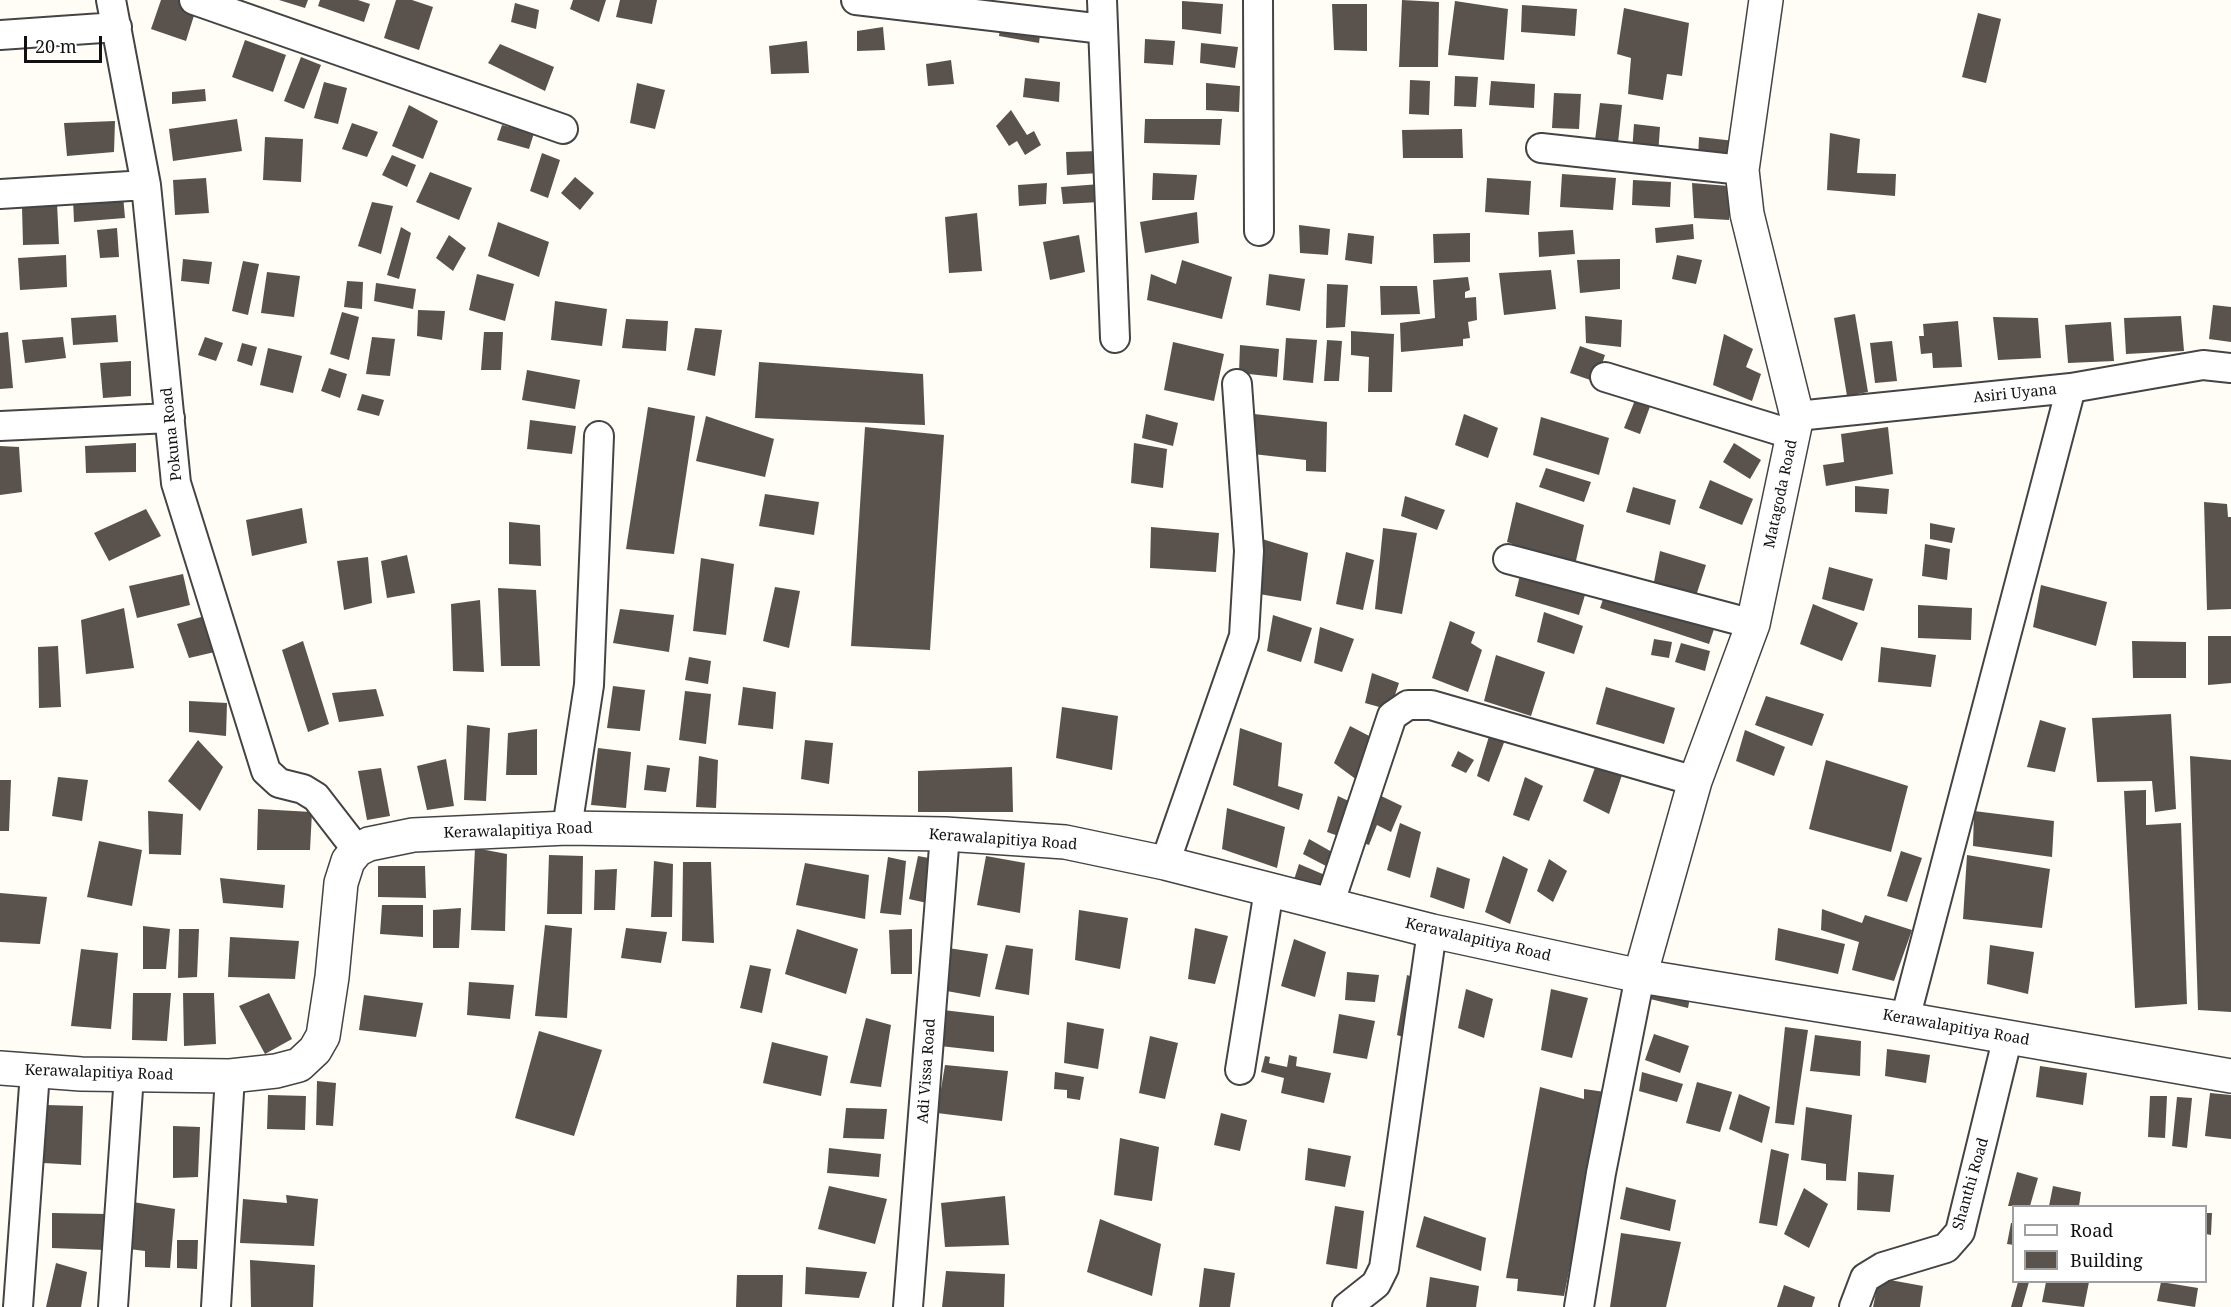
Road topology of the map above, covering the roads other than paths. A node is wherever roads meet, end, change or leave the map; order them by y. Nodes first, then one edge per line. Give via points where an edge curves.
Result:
1 (194, 0) edge
2 (856, 0) edge
3 (1102, 0) edge
4 (1258, 0) edge
5 (1766, 0) edge
6 (114, 13) edge
7 (1103, 29) junction
8 (0, 35) edge
9 (563, 129) dead end
10 (1541, 148) dead end
11 (1742, 170) junction
12 (146, 185) junction
13 (0, 194) edge
14 (1259, 231) dead end
15 (1115, 338) dead end
16 (2231, 368) edge
17 (1605, 377) dead end
18 (1237, 384) dead end
19 (2071, 388) junction
20 (170, 418) junction
21 (0, 426) edge
22 (1795, 426) junction
23 (599, 436) dead end
24 (1508, 559) dead end
25 (1753, 624) junction
26 (1695, 781) junction
27 (567, 828) junction
28 (945, 834) junction
29 (357, 850) junction
30 (1165, 863) junction
31 (1269, 890) junction
32 (1329, 905) junction
33 (1432, 931) junction
34 (1640, 976) junction
35 (1905, 1019) junction
36 (2008, 1036) junction
37 (0, 1068) edge
38 (1240, 1070) dead end
39 (35, 1072) junction
40 (129, 1075) junction
41 (230, 1076) junction
42 (2231, 1076) edge
43 (18, 1307) edge
44 (113, 1307) edge
45 (216, 1307) edge
46 (908, 1307) edge
47 (1347, 1307) edge
48 (1579, 1307) edge
49 (1854, 1307) edge

1 - 9 street
2 - 7 street
3 - 7 street
4 - 14 street
5 - 11 street, Matagoda Road
6 - 8 street
6 - 12 street, Pokuna Road
7 - 15 street
10 - 11 street
11 - 22 street, Matagoda Road via 1747,214
12 - 13 street
12 - 20 street, Pokuna Road
16 - 19 street, Asiri Uyana via 2203,365
17 - 22 street
18 - 30 street via 1249,551 1244,636
19 - 22 street, Asiri Uyana
19 - 35 street
20 - 21 street
20 - 29 street, Pokuna Road via 176,483 266,771 279,783 316,797
22 - 25 street, Matagoda Road
23 - 27 street via 589,685
24 - 25 street
25 - 26 street, Matagoda Road
26 - 32 street via 1431,705 1408,705 1392,716
26 - 34 street, Matagoda Road
27 - 28 street, Kerawalapitiya Road
27 - 29 street, Kerawalapitiya Road via 413,835
28 - 30 street, Kerawalapitiya Road via 1065,842
28 - 46 street, Adi Vissa Road
29 - 41 street, Kerawalapitiya Road via 348,861 341,883 323,1036 299,1065
30 - 31 street, Kerawalapitiya Road
31 - 32 street, Kerawalapitiya Road
31 - 38 street
32 - 33 street, Kerawalapitiya Road
33 - 34 street, Kerawalapitiya Road
33 - 47 street via 1384,1268 1376,1284
34 - 35 street, Kerawalapitiya Road
34 - 48 street
35 - 36 street, Kerawalapitiya Road
36 - 42 street, Kerawalapitiya Road
36 - 49 street, Shanthi Road via 1960,1232 1946,1248 1883,1267 1865,1278
37 - 39 street, Kerawalapitiya Road
39 - 40 street, Kerawalapitiya Road
39 - 43 street
40 - 41 street, Kerawalapitiya Road
40 - 44 street
41 - 45 street

